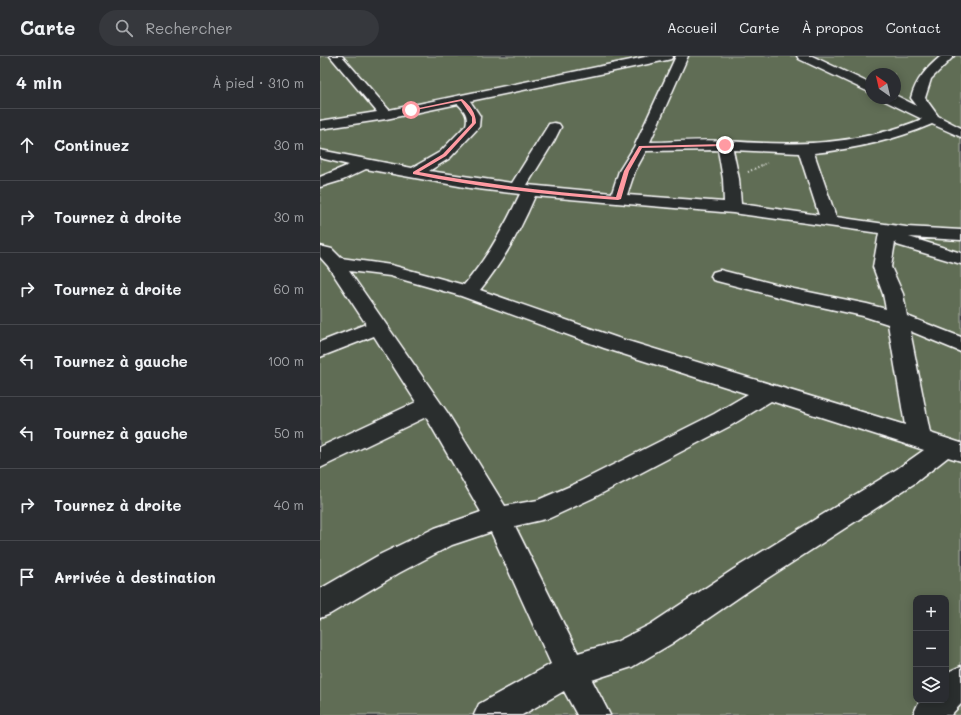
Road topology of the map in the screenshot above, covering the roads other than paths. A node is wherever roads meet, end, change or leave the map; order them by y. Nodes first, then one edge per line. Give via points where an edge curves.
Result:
1 (336, 56) edge
2 (667, 56) edge
3 (682, 56) edge
4 (803, 56) edge
5 (948, 56) edge
6 (865, 86) edge
7 (462, 100) junction
8 (901, 103) edge
9 (386, 115) junction
10 (933, 119) junction
11 (320, 125) edge
12 (554, 127) dead end
13 (961, 133) edge
14 (725, 145) junction
15 (641, 147) junction
16 (805, 149) junction
17 (320, 154) edge
18 (364, 164) junction
19 (415, 173) junction
20 (320, 182) edge
21 (523, 189) junction
22 (618, 199) junction
23 (733, 208) junction
24 (829, 221) junction
25 (887, 234) junction
26 (961, 235) edge
27 (325, 256) edge
28 (961, 259) edge
29 (720, 276) dead end
30 (468, 292) junction
31 (897, 319) junction
32 (378, 327) junction
33 (961, 345) edge
34 (320, 350) edge
35 (769, 392) junction
36 (430, 405) junction
37 (942, 446) edge
38 (320, 458) edge
39 (498, 518) junction
40 (320, 604) edge
41 (570, 671) junction
42 (961, 682) edge
43 (949, 694) edge
44 (940, 703) edge
45 (490, 715) edge
46 (594, 715) edge
47 (928, 715) edge

1 - 9 street
2 - 7 street
3 - 15 street
4 - 6 street
5 - 10 street via 926,76 920,88 918,98
7 - 9 street
7 - 19 street via 474,117 472,127 445,155
8 - 10 street
9 - 11 street
10 - 13 street
10 - 16 street via 870,139
12 - 21 street
14 - 15 street
14 - 16 street
14 - 23 street
15 - 22 street via 627,171
16 - 24 street
17 - 18 street
18 - 19 street
18 - 20 street
19 - 21 street
21 - 22 street
21 - 30 street via 521,210 487,269
22 - 23 street
23 - 24 street
24 - 25 street
25 - 26 street
25 - 28 street
25 - 31 street via 882,267 893,294
27 - 30 street
27 - 32 street
29 - 31 street
30 - 35 street via 611,343
31 - 33 street
31 - 37 street
32 - 34 street
32 - 36 street
35 - 37 street
35 - 39 street via 722,420 584,491 541,510
36 - 38 street
36 - 39 street
37 - 41 street via 906,476 744,578 661,634 621,656
39 - 40 street via 444,536
39 - 41 street
41 - 45 street
41 - 46 street
42 - 43 street
44 - 47 street

